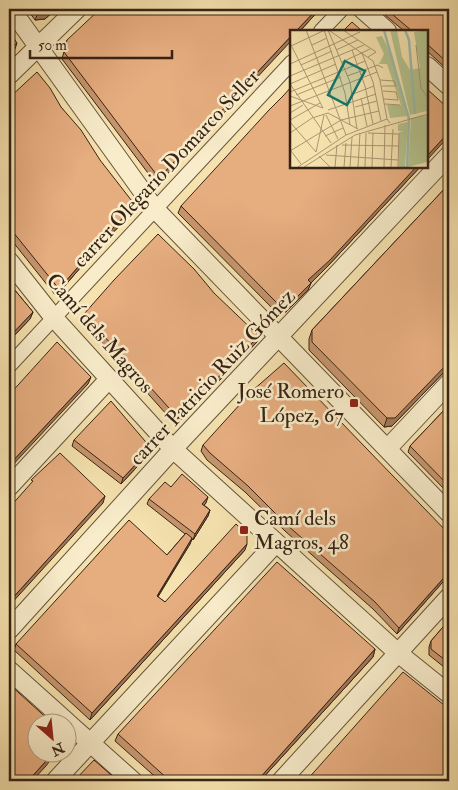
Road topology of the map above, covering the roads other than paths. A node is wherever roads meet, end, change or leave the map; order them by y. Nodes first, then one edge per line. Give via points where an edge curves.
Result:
1 (11, 9) edge
2 (77, 9) edge
3 (342, 9) edge
4 (362, 9) edge
5 (322, 30) edge
6 (386, 30) edge
7 (39, 47) junction
8 (290, 64) edge
9 (428, 67) edge
10 (9, 75) edge
11 (449, 86) edge
12 (449, 155) edge
13 (155, 209) junction
14 (9, 261) edge
15 (54, 318) junction
16 (280, 337) junction
17 (9, 366) edge
18 (109, 379) junction
19 (449, 384) edge
20 (174, 449) junction
21 (387, 449) junction
22 (9, 487) edge
23 (449, 513) edge
24 (276, 543) junction
25 (449, 596) edge
26 (9, 630) edge
27 (398, 653) junction
28 (9, 670) edge
29 (449, 694) edge
30 (55, 712) edge
31 (78, 733) edge
32 (90, 744) junction
33 (55, 781) edge
34 (133, 781) edge
35 (281, 781) edge

1 - 7 street
2 - 7 street
3 - 5 street
4 - 6 street
7 - 10 street
7 - 13 street
8 - 13 street, carrer Olegario Domarco Seller
9 - 11 street
12 - 16 street, carrer Patricio Ruiz Gómez
13 - 15 street, carrer Olegario Domarco Seller
13 - 16 street
14 - 15 street, Camí dels Magros
15 - 17 street, carrer Olegario Domarco Seller
15 - 18 street, Camí dels Magros
16 - 20 street, carrer Patricio Ruiz Gómez
16 - 21 street
18 - 20 street, Camí dels Magros
18 - 22 street
19 - 21 street
20 - 24 street, Camí dels Magros
20 - 26 street, carrer Patricio Ruiz Gómez
21 - 23 street
24 - 27 street, Camí dels Magros
24 - 32 street
25 - 27 street
27 - 29 street, Camí dels Magros
27 - 35 street
28 - 30 street
31 - 32 street
32 - 33 street
32 - 34 street

